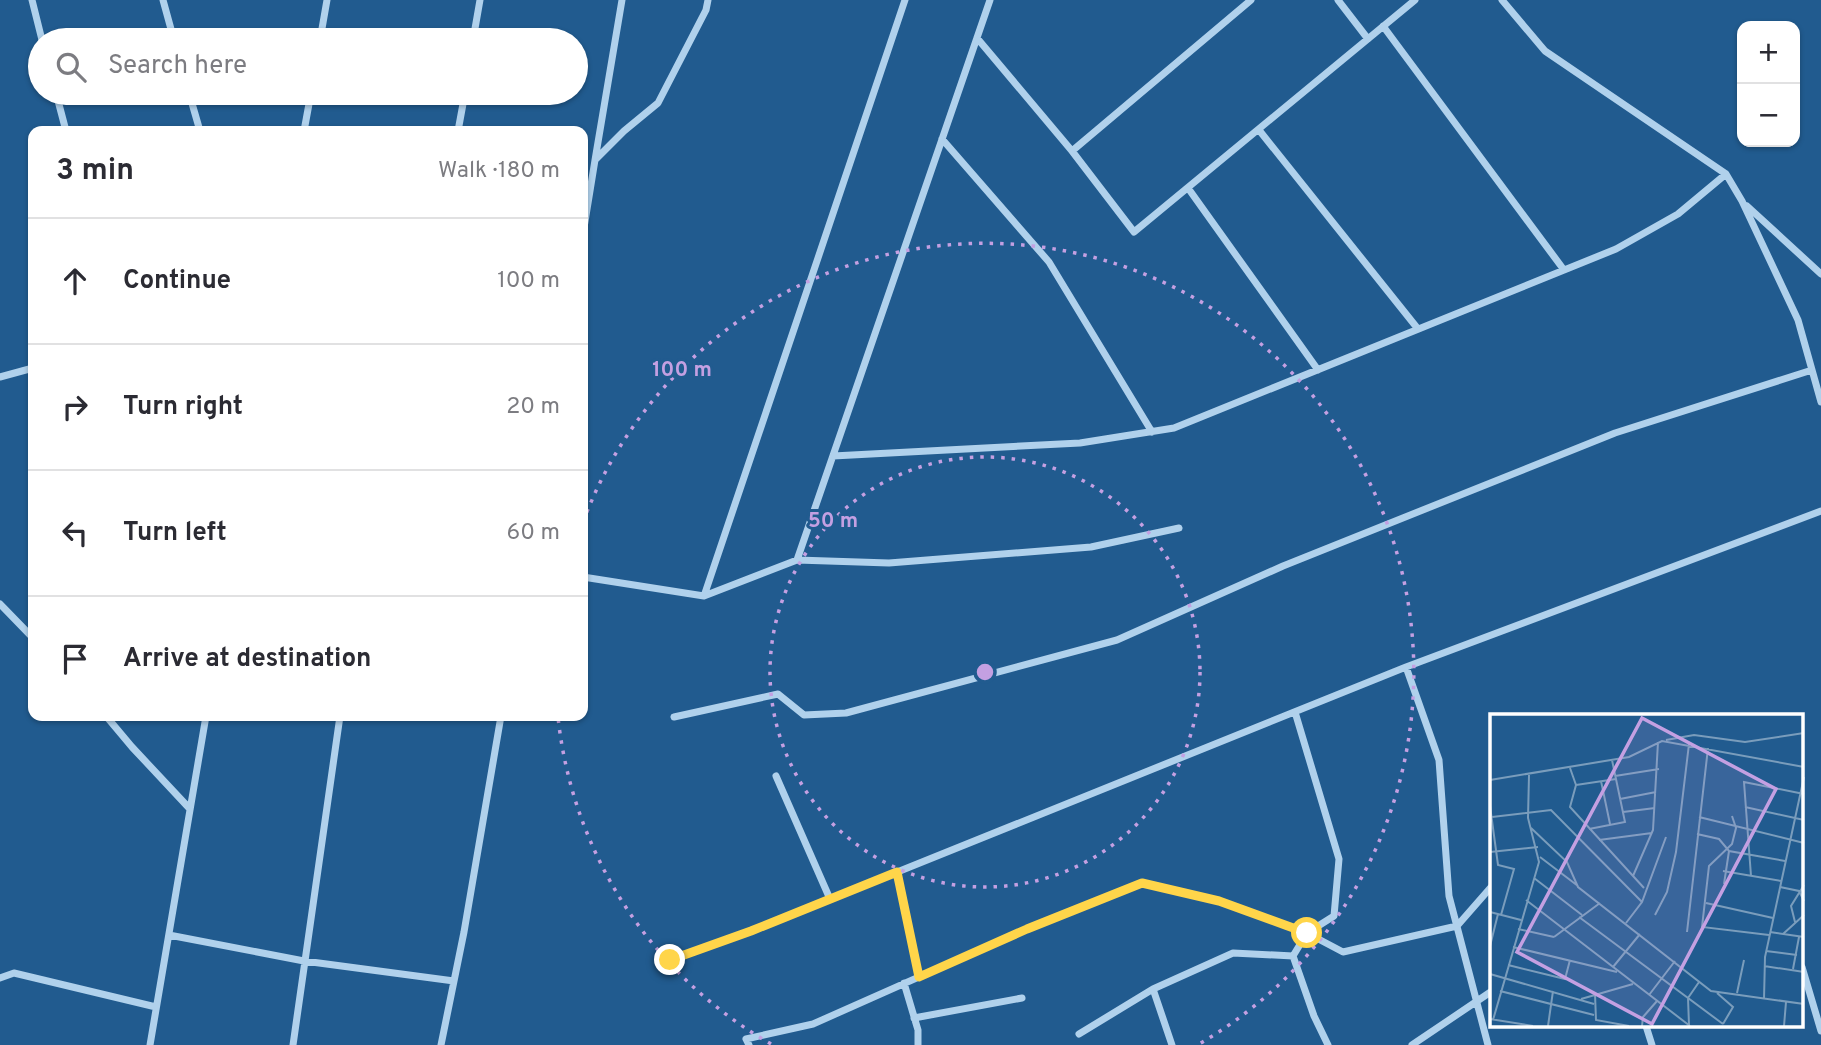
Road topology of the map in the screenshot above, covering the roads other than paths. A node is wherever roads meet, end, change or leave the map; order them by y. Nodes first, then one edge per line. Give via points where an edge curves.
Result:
1 (32, 0) edge
2 (163, 0) edge
3 (327, 0) edge
4 (480, 0) edge
5 (622, 0) edge
6 (708, 0) edge
7 (905, 0) edge
8 (990, 0) edge
9 (1251, 0) edge
10 (1338, 0) edge
11 (1415, 0) edge
12 (1502, 0) edge
13 (1383, 26) junction
14 (39, 28) edge
15 (171, 28) edge
16 (322, 28) edge
17 (475, 28) edge
18 (978, 38) junction
19 (1368, 39) junction
20 (59, 105) edge
21 (192, 105) edge
22 (309, 105) edge
23 (463, 105) edge
24 (65, 126) edge
25 (199, 126) edge
26 (305, 126) edge
27 (459, 126) edge
28 (1259, 130) junction
29 (942, 139) junction
30 (1072, 151) junction
31 (595, 160) junction
32 (1726, 174) junction
33 (1188, 188) junction
34 (1742, 201) junction
35 (588, 203) edge
36 (1564, 270) junction
37 (1821, 274) edge
38 (1418, 329) junction
39 (28, 369) edge
40 (1318, 370) junction
41 (1812, 370) junction
42 (0, 377) edge
43 (1821, 402) edge
44 (1152, 432) junction
45 (833, 456) junction
46 (1821, 511) edge
47 (1179, 528) dead end
48 (797, 560) junction
49 (588, 578) edge
50 (704, 596) junction
51 (1, 606) edge
52 (28, 633) edge
53 (1406, 667) junction
54 (1295, 712) junction
55 (674, 717) dead end
56 (110, 721) edge
57 (205, 721) edge
58 (339, 721) edge
59 (500, 721) edge
60 (776, 776) dead end
61 (190, 809) junction
62 (897, 872) junction
63 (1490, 888) edge
64 (830, 899) junction
65 (1457, 926) junction
66 (1307, 933) junction
67 (169, 935) junction
68 (1293, 956) junction
69 (670, 960) dead end
70 (304, 961) junction
71 (1804, 974) edge
72 (919, 977) junction
73 (0, 978) edge
74 (454, 981) junction
75 (904, 984) junction
76 (1153, 989) junction
77 (1490, 992) edge
78 (1022, 998) dead end
79 (1476, 1001) junction
80 (156, 1007) junction
81 (914, 1018) junction
82 (1647, 1028) edge
83 (1821, 1031) edge
84 (1079, 1034) dead end
85 (150, 1045) edge
86 (293, 1045) edge
87 (440, 1045) edge
88 (749, 1045) edge
89 (918, 1045) edge
90 (1172, 1045) edge
91 (1328, 1045) edge
92 (1412, 1045) edge
93 (1488, 1045) edge
94 (1652, 1045) edge

1 - 14 street
2 - 15 street
3 - 16 street
4 - 17 street
5 - 31 street
6 - 31 street via 658,103
7 - 50 street
8 - 18 street
9 - 30 street
10 - 19 street
11 - 13 street
12 - 32 street via 1545,51
13 - 19 street
13 - 36 street
18 - 29 street
18 - 30 street
19 - 28 street
20 - 24 street
21 - 25 street
22 - 26 street
23 - 27 street
28 - 33 street
28 - 38 street
29 - 44 street via 1049,262
29 - 45 street
30 - 33 street via 1134,232
31 - 35 street
32 - 34 street
32 - 36 street via 1678,214
33 - 40 street
34 - 37 street
34 - 41 street via 1798,320
36 - 38 street
38 - 40 street
39 - 42 street
40 - 44 street via 1174,428
41 - 43 street
41 - 55 street via 1615,433 1283,566 1117,640 846,713 804,715 778,694
44 - 45 street via 1080,443
45 - 48 street
46 - 53 street
47 - 48 street via 1091,547 889,564
48 - 50 street
49 - 50 street
51 - 52 street
53 - 54 street
53 - 65 street via 1439,760 1450,896
54 - 62 street
54 - 66 street via 1339,859 1334,916
56 - 61 street
57 - 61 street
58 - 70 street
59 - 74 street
60 - 64 street
61 - 67 street
62 - 64 street
62 - 72 street
63 - 65 street
64 - 69 street
65 - 66 street via 1343,952
65 - 79 street
66 - 68 street
66 - 72 street via 1219,901 1142,883
67 - 70 street
67 - 80 street
68 - 76 street via 1233,953
68 - 91 street
70 - 74 street
70 - 86 street
71 - 83 street
72 - 75 street
73 - 80 street via 14,973
74 - 87 street
75 - 81 street
75 - 88 street via 813,1024 746,1039
76 - 84 street
76 - 90 street
77 - 79 street
78 - 81 street
79 - 92 street
79 - 93 street
80 - 85 street
81 - 89 street
82 - 94 street

